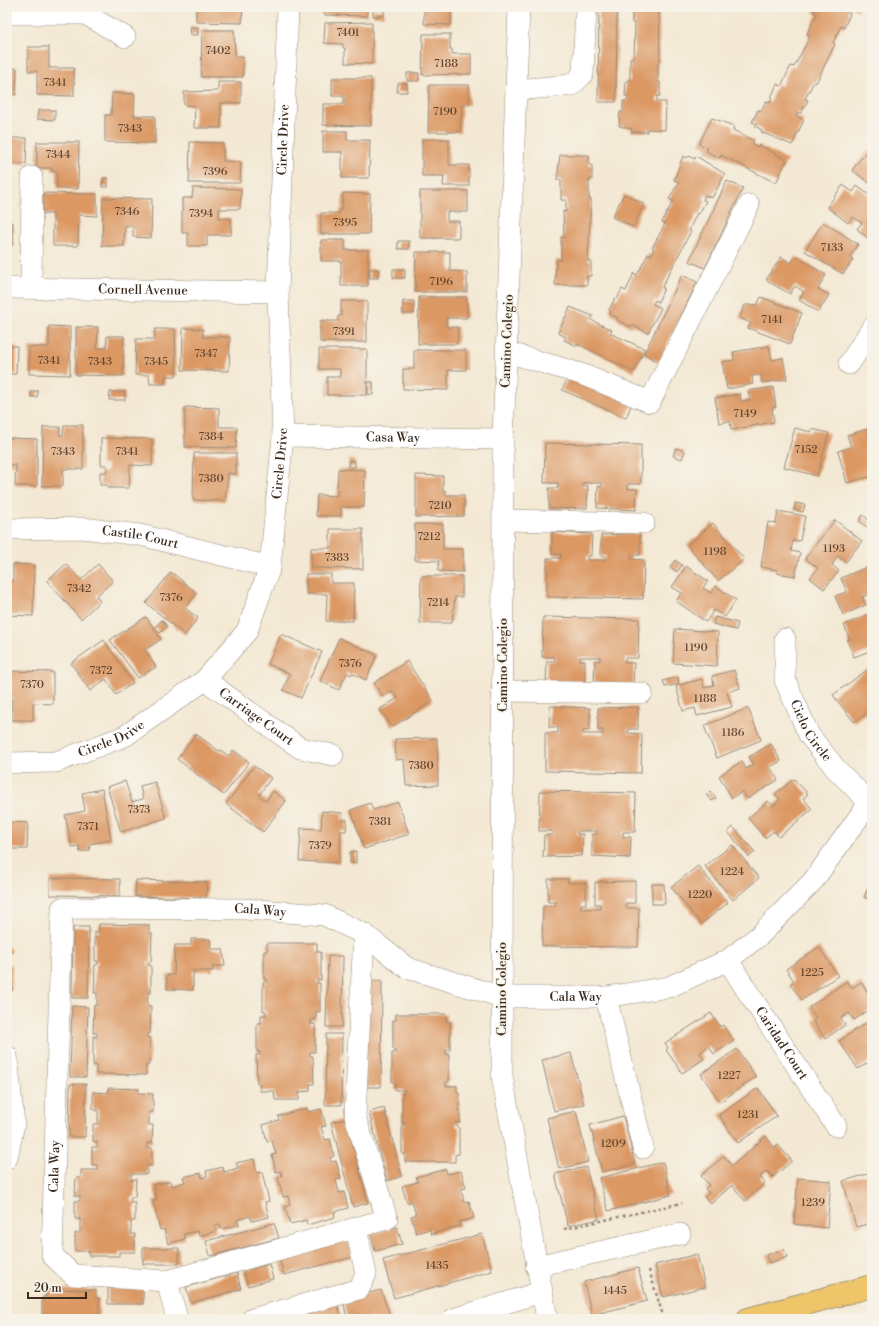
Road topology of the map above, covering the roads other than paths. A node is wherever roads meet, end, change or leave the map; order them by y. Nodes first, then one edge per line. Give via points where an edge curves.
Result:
1 (288, 7) edge
2 (519, 7) edge
3 (586, 7) edge
4 (7, 14) edge
5 (125, 37) dead end
6 (516, 90) junction
7 (32, 177) dead end
8 (748, 205) dead end
9 (7, 288) edge
10 (31, 288) junction
11 (278, 292) junction
12 (872, 328) edge
13 (507, 352) junction
14 (849, 364) dead end
15 (283, 436) junction
16 (503, 439) junction
17 (503, 520) junction
18 (644, 523) dead end
19 (7, 529) edge
20 (270, 567) junction
21 (785, 639) dead end
22 (205, 680) junction
23 (502, 691) junction
24 (642, 693) dead end
25 (333, 755) dead end
26 (7, 763) edge
27 (871, 804) edge
28 (364, 934) junction
29 (728, 960) junction
30 (502, 997) junction
31 (606, 997) junction
32 (7, 1056) edge
33 (836, 1126) dead end
34 (643, 1148) dead end
35 (7, 1158) edge
36 (356, 1228) junction
37 (680, 1234) dead end
38 (536, 1266) junction
39 (167, 1281) junction
40 (872, 1286) edge
41 (541, 1292) junction
42 (786, 1314) edge
43 (176, 1319) edge
44 (252, 1319) edge
45 (453, 1319) edge
46 (547, 1319) edge
47 (748, 1319) edge

1 - 11 street, Circle Drive
2 - 6 street, Camino Colegio
3 - 6 street via 583,74 572,85
4 - 5 street via 85,14
6 - 13 street, Camino Colegio
7 - 10 street
8 - 13 street via 650,402 581,374
9 - 10 street, Cornell Avenue
10 - 11 street, Cornell Avenue
11 - 15 street, Circle Drive
12 - 14 street
13 - 16 street, Camino Colegio
15 - 16 street, Casa Way
15 - 20 street, Circle Drive
16 - 17 street, Camino Colegio
17 - 18 street
17 - 23 street, Camino Colegio
19 - 20 street, Castile Court via 82,528 140,535
20 - 22 street, Circle Drive via 247,631
21 - 27 street, Cielo Circle via 785,680 809,735 836,769
22 - 25 street, Carriage Court via 300,748
22 - 26 street, Circle Drive via 125,736 56,762
23 - 24 street
23 - 30 street, Camino Colegio
27 - 29 street, Cala Way via 813,881 760,935
28 - 30 street, Cala Way via 407,968
28 - 36 street via 355,1116 386,1219
28 - 39 street, Cala Way via 324,915 245,909 62,908 52,1255 73,1275
29 - 31 street, Cala Way via 669,987
29 - 33 street, Caridad Court
30 - 31 street, Cala Way
30 - 38 street, Camino Colegio via 502,1076
31 - 34 street
32 - 35 street via 14,1124
36 - 39 street
36 - 44 street via 366,1274 359,1289
37 - 38 street
38 - 41 street, Camino Colegio
39 - 43 street
40 - 42 main road
41 - 45 street
41 - 46 street, Camino Colegio
42 - 47 main road

